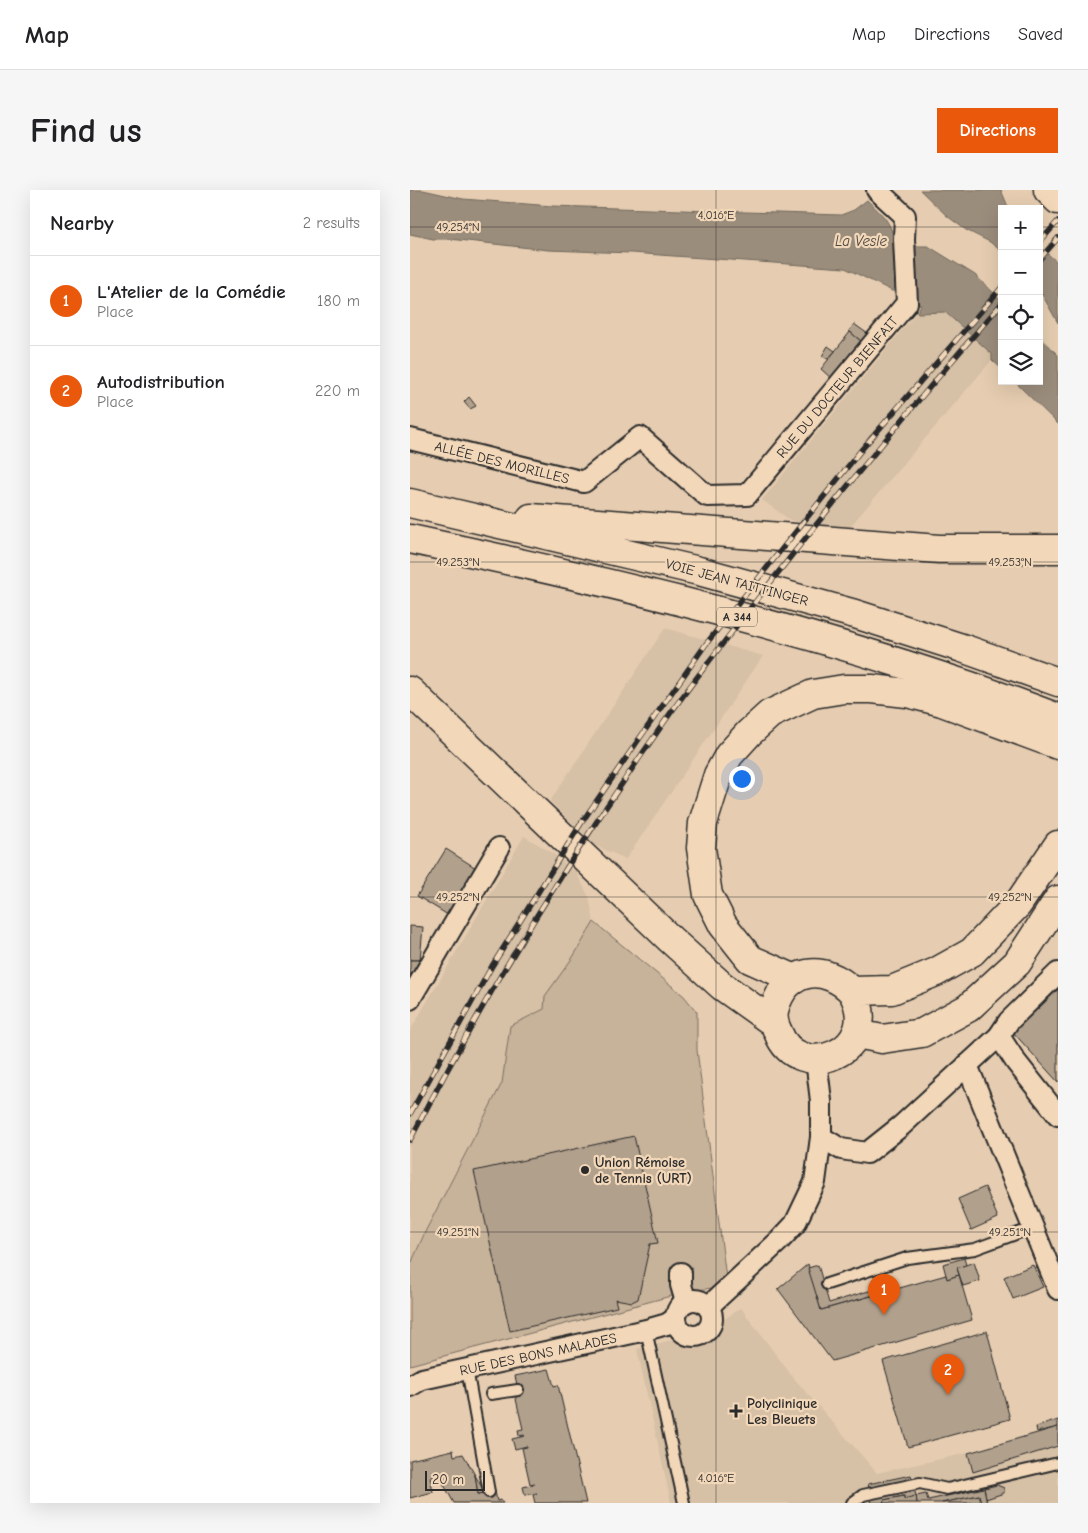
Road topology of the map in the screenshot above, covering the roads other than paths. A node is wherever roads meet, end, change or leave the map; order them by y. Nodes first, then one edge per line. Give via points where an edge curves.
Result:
1 (877, 190) edge
2 (1048, 190) edge
3 (1058, 200) edge
4 (410, 439) edge
5 (707, 496) joint
6 (410, 503) edge
7 (445, 511) junction
8 (410, 539) edge
9 (1058, 549) edge
10 (1058, 682) edge
11 (410, 691) edge
12 (1058, 718) edge
13 (1058, 746) edge
14 (1058, 845) edge
15 (499, 848) dead end
16 (1058, 900) edge
17 (1058, 973) edge
18 (795, 979) junction
19 (852, 991) junction
20 (410, 999) edge
21 (774, 1023) junction
22 (857, 1034) junction
23 (1000, 1036) junction
24 (816, 1058) junction
25 (966, 1065) junction
26 (1058, 1115) edge
27 (821, 1137) junction
28 (1032, 1228) junction
29 (681, 1273) dead end
30 (827, 1284) dead end
31 (1058, 1289) edge
32 (686, 1302) junction
33 (708, 1307) junction
34 (671, 1321) junction
35 (646, 1330) junction
36 (467, 1369) junction
37 (410, 1386) edge
38 (518, 1390) dead end
39 (491, 1394) dead end
40 (1058, 1463) edge
41 (489, 1492) dead end
42 (684, 1503) edge
43 (852, 1503) edge

1 - 5 street, RUE DU DOCTEUR BIENFAIT via 905,216 907,303 748,495
2 - 3 main road
4 - 5 street, ALLÉE DES MORILLES via 584,482 640,437
6 - 7 main road, VOIE JEAN TAITTINGER / A 344
7 - 9 main road via 939,549
7 - 10 main road, VOIE JEAN TAITTINGER / A 344 via 699,572 855,614
8 - 12 main road, A 344 via 683,602 785,630 955,681
11 - 21 main road via 678,947 722,986
13 - 18 main road via 942,702 872,689 813,694 770,714 729,755 718,776 702,823 701,848 708,895 723,924 750,959
14 - 19 main road via 1018,904 972,952 936,972 892,990
15 - 20 street
16 - 22 main road via 1017,963 968,1008 922,1033 882,1039
17 - 23 street via 1009,1021
18 - 19 main road via 813,973 829,974 843,981
18 - 21 main road via 785,986 778,998
19 - 22 main road via 860,1015
21 - 24 main road via 780,1039 790,1050
22 - 24 main road via 847,1047 830,1057
23 - 25 street
23 - 26 street
24 - 27 street
25 - 27 street via 867,1153 841,1149
25 - 28 street
27 - 33 street via 815,1182 795,1224
28 - 30 lane via 975,1249 907,1258
28 - 31 street
29 - 32 street
32 - 33 street via 700,1301
32 - 34 street
33 - 34 street via 712,1320 702,1335 684,1334
34 - 35 street, RUE DES BONS MALADES
35 - 36 street, RUE DES BONS MALADES
35 - 42 lane
36 - 37 street, RUE DES BONS MALADES via 422,1379
36 - 41 lane
38 - 39 lane
40 - 43 lane via 947,1489 913,1484 863,1495

